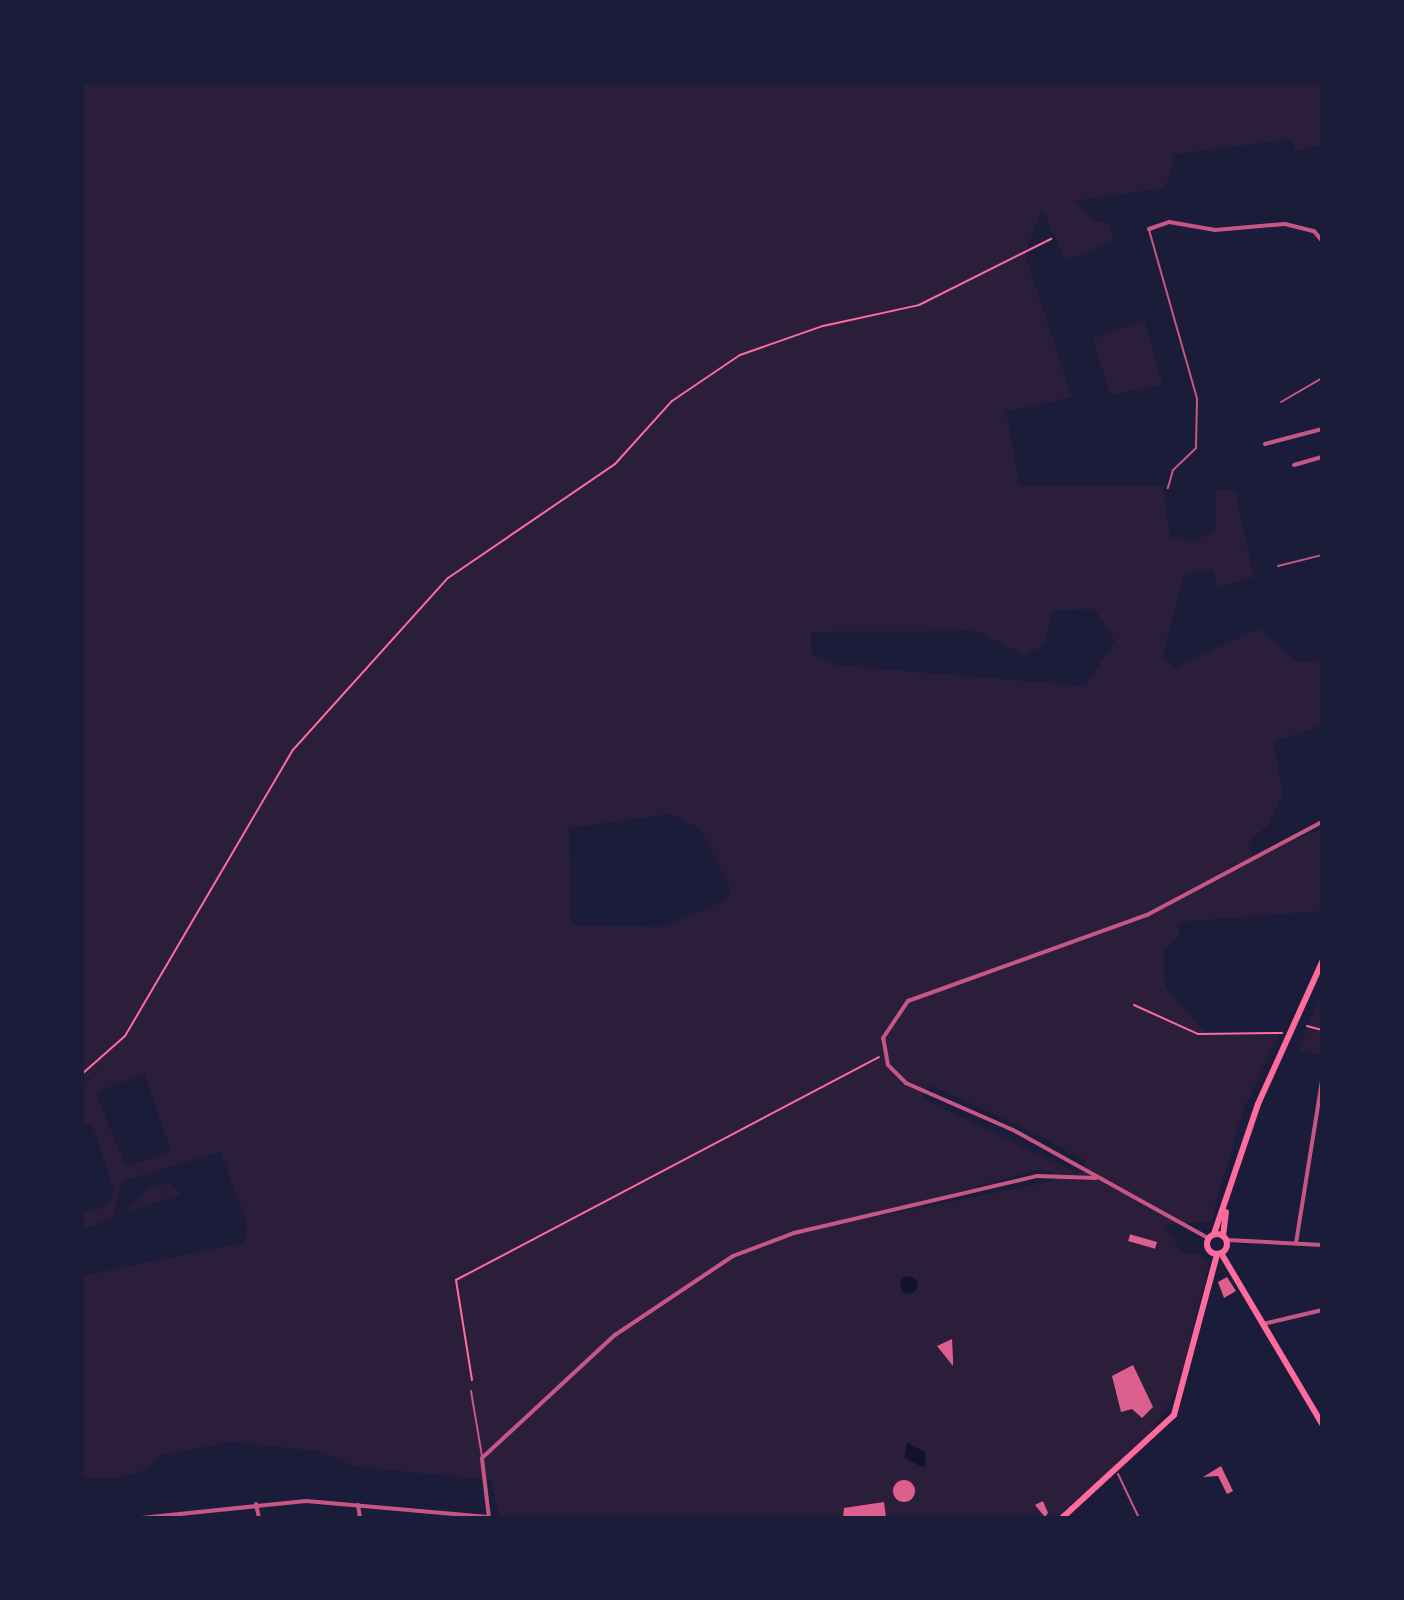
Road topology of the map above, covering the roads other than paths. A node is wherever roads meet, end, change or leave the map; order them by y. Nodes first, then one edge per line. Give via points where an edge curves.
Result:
1 (1149, 229) joint
2 (1322, 241) edge
3 (1322, 378) edge
4 (1281, 402) dead end
5 (1322, 429) edge
6 (1265, 444) dead end
7 (1322, 457) edge
8 (1294, 465) dead end
9 (1168, 488) dead end
10 (1322, 555) edge
11 (1278, 566) dead end
12 (1322, 822) edge
13 (1322, 962) edge
14 (1322, 1081) edge
15 (1098, 1178) junction
16 (1226, 1209) junction
17 (1211, 1236) junction
18 (1225, 1238) junction
19 (1296, 1243) junction
20 (1322, 1245) edge
21 (1219, 1254) junction
22 (1322, 1310) edge
23 (1263, 1324) junction
24 (471, 1391) dead end
25 (1322, 1424) edge
26 (482, 1458) junction
27 (1118, 1474) junction
28 (256, 1504) junction
29 (358, 1505) junction
30 (141, 1518) edge
31 (259, 1518) edge
32 (360, 1518) edge
33 (489, 1518) edge
34 (1062, 1518) edge
35 (1139, 1518) edge

1 - 2 street via 1169,222 1215,230 1285,224 1314,231
1 - 9 lane via 1197,399 1196,448 1170,474
3 - 4 lane
5 - 6 street
7 - 8 street
10 - 11 lane
12 - 15 street via 1147,915 908,1001 886,1025 884,1055 906,1083
13 - 16 main road via 1253,1118
14 - 19 street
15 - 17 street
15 - 26 street via 1037,1176 794,1233 733,1256 607,1341
16 - 17 main road
16 - 18 main road
17 - 18 main road
17 - 21 main road
18 - 19 street
18 - 21 main road
19 - 20 street
21 - 23 main road
21 - 27 main road via 1177,1407
22 - 23 street
23 - 25 main road
24 - 26 lane
26 - 33 street
27 - 34 main road
27 - 35 lane
28 - 29 street
28 - 30 street
28 - 31 street
29 - 32 street
29 - 33 street

